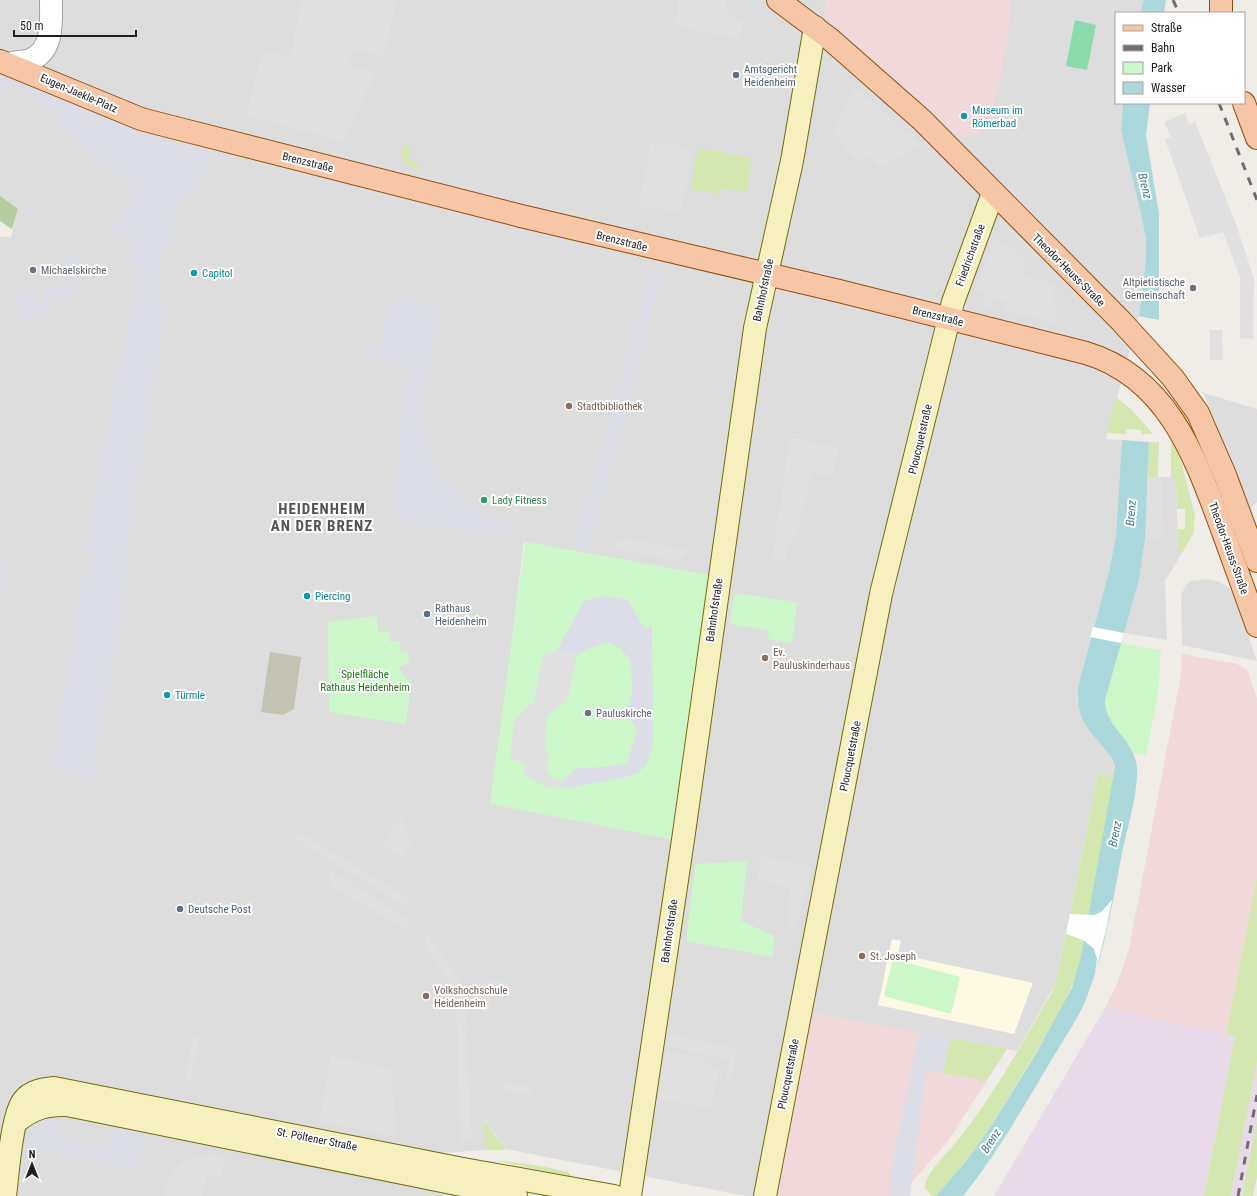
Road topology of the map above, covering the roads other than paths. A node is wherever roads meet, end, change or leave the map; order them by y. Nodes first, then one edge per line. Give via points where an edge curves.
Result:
1 (51, 0) edge
2 (778, 0) edge
3 (1221, 0) edge
4 (1221, 12) edge
5 (814, 27) junction
6 (4, 62) edge
7 (1244, 104) edge
8 (160, 124) joint
9 (1257, 138) edge
10 (993, 193) junction
11 (766, 275) junction
12 (949, 318) junction
13 (1086, 353) joint
14 (1257, 561) edge
15 (1257, 626) edge
16 (16, 1122) junction
17 (5, 1196) edge
18 (516, 1196) edge
19 (614, 1196) edge
20 (630, 1196) edge
21 (765, 1196) edge

1 - 6 street via 50,32 43,51 30,60
2 - 5 main road, Theodor-Heuss-Straße
3 - 4 main road
5 - 10 main road, Theodor-Heuss-Straße via 922,120
5 - 11 main road, Bahnhofstraße via 792,161
6 - 8 main road, Eugen-Jaekle-Platz via 141,119
7 - 9 main road
8 - 11 main road, Brenzstraße via 520,216
10 - 12 main road, Friedrichstraße
10 - 14 main road, Theodor-Heuss-Straße via 1141,343 1190,400 1213,446
11 - 12 main road, Brenzstraße
11 - 20 main road, Bahnhofstraße via 751,352
12 - 13 main road, Brenzstraße
12 - 21 main road, Ploucquetstraße via 882,594
13 - 15 main road, Theodor-Heuss-Straße via 1112,363 1136,379 1154,395 1178,425 1210,496
16 - 17 main road
16 - 18 main road, St. Pöltener Straße via 39,1107 52,1104 67,1105
16 - 19 main road, St. Pöltener Straße via 23,1101 30,1094 42,1089 64,1088 463,1169

